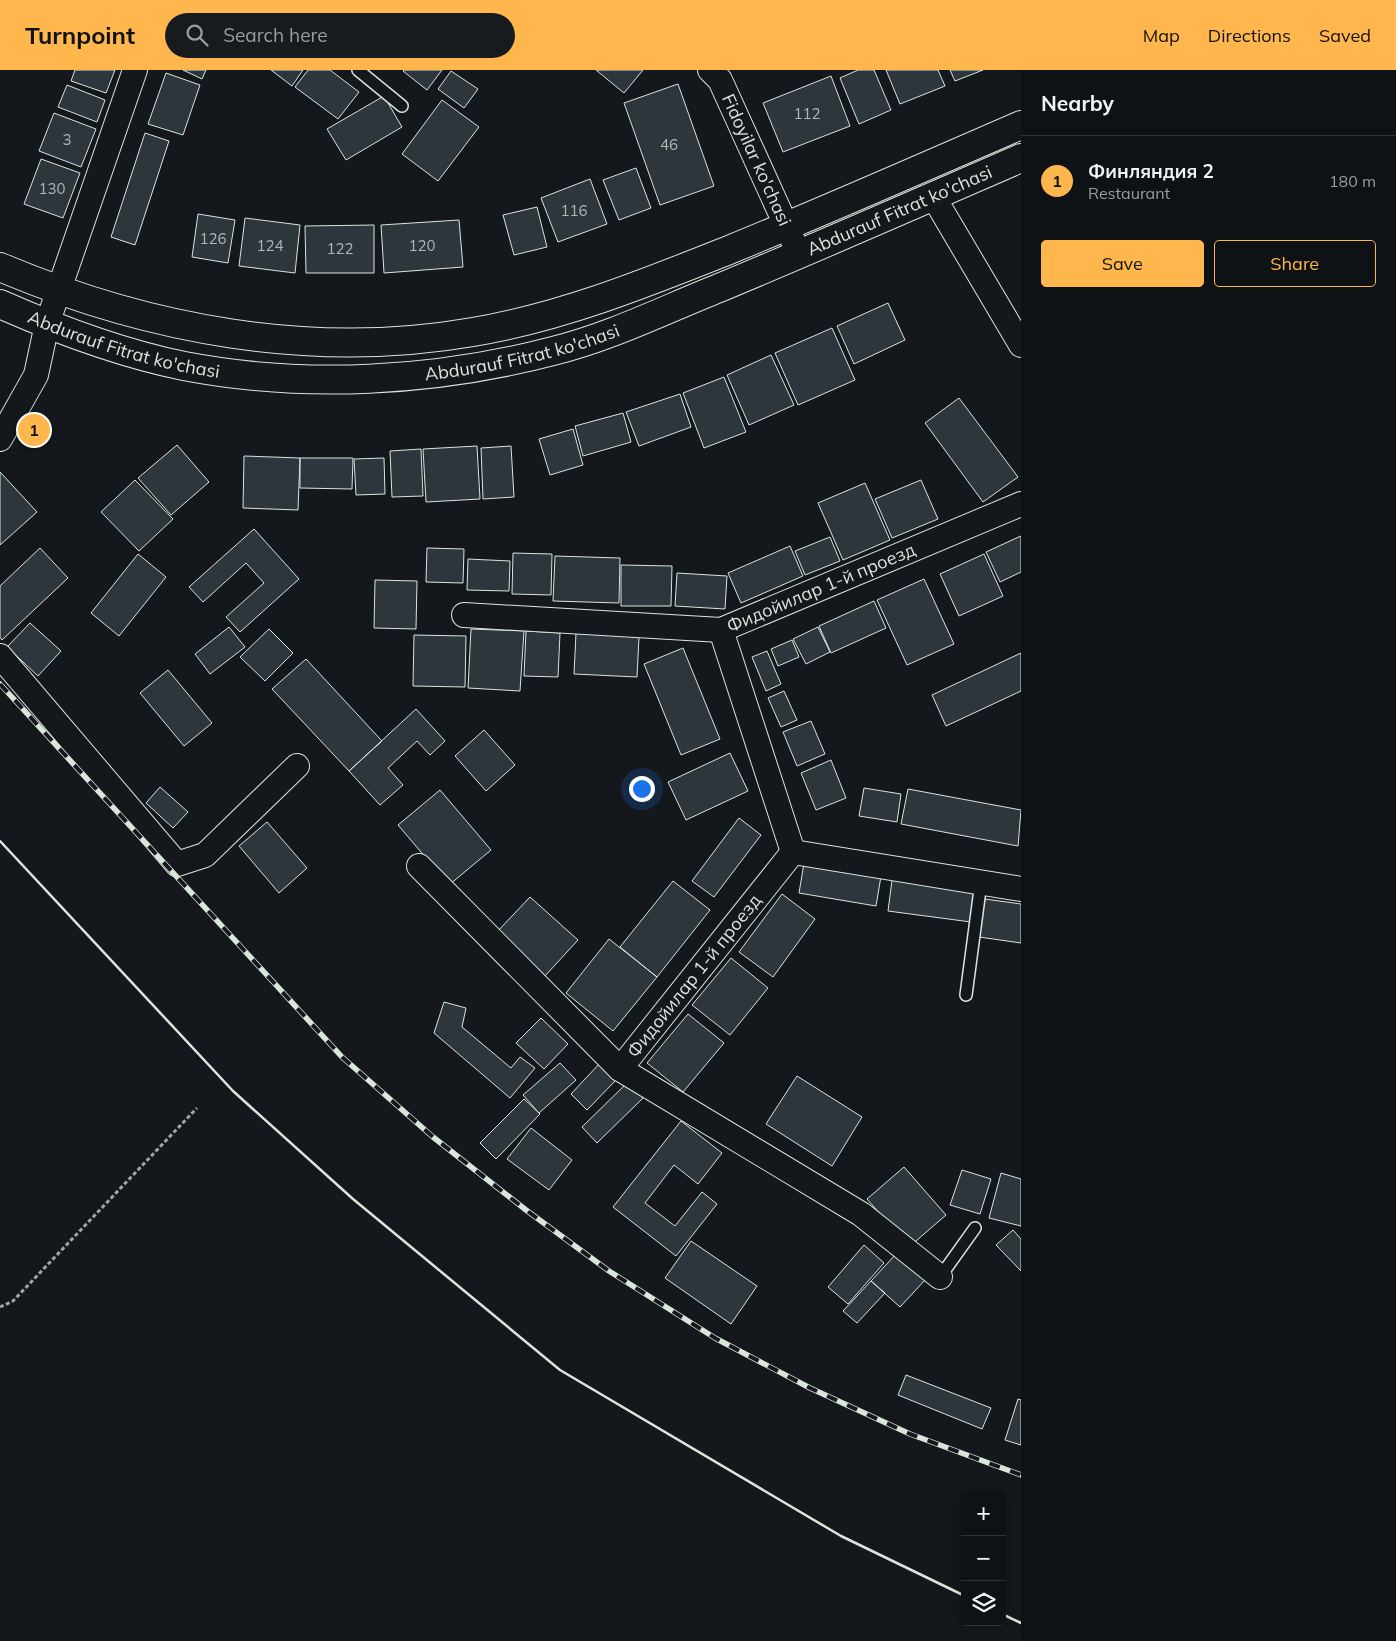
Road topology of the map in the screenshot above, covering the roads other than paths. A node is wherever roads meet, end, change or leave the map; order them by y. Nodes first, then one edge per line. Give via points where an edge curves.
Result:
1 (135, 70) edge
2 (358, 70) edge
3 (720, 73) edge
4 (402, 106) dead end
5 (1021, 125) edge
6 (1021, 158) edge
7 (920, 169) junction
8 (933, 196) junction
9 (786, 227) junction
10 (799, 254) junction
11 (0, 267) edge
12 (58, 290) junction
13 (0, 304) edge
14 (47, 324) junction
15 (1021, 345) edge
16 (0, 439) edge
17 (1021, 504) edge
18 (464, 615) dead end
19 (721, 630) junction
20 (0, 656) edge
21 (297, 766) dead end
22 (793, 852) junction
23 (419, 866) dead end
24 (981, 882) junction
25 (1021, 888) edge
26 (966, 995) dead end
27 (620, 1069) junction
28 (975, 1228) dead end
29 (940, 1277) joint

1 - 12 street
2 - 4 lane
3 - 9 street, Fidoyilar ko'chasi
5 - 7 main road, Abdurauf Fitrat ko'chasi
6 - 8 main road, Abdurauf Fitrat ko'chasi
7 - 8 main road
7 - 9 main road, Abdurauf Fitrat ko'chasi
8 - 10 main road, Abdurauf Fitrat ko'chasi
8 - 15 street
9 - 10 street, Fidoyilar ko'chasi
9 - 12 main road, Abdurauf Fitrat ko'chasi via 656,279 540,318 472,332 403,340 298,341 229,334 160,320
10 - 14 main road, Abdurauf Fitrat ko'chasi via 627,326 554,351 477,367 401,376 291,378 218,372 147,356
11 - 12 main road, Abdurauf Fitrat ko'chasi
12 - 14 street
13 - 14 main road, Abdurauf Fitrat ko'chasi
14 - 16 street via 36,375
17 - 19 street, Фидойилар 1-й проезд
18 - 19 street, Фидойилар 1-й проезд
19 - 22 street
20 - 21 street via 178,864 205,856
22 - 24 street
22 - 27 street, Фидойилар 1-й проезд
23 - 27 street, Фидойилар 1-й проезд
24 - 25 street
24 - 26 lane
27 - 29 street, Фидойилар 1-й проезд via 861,1214
28 - 29 lane

